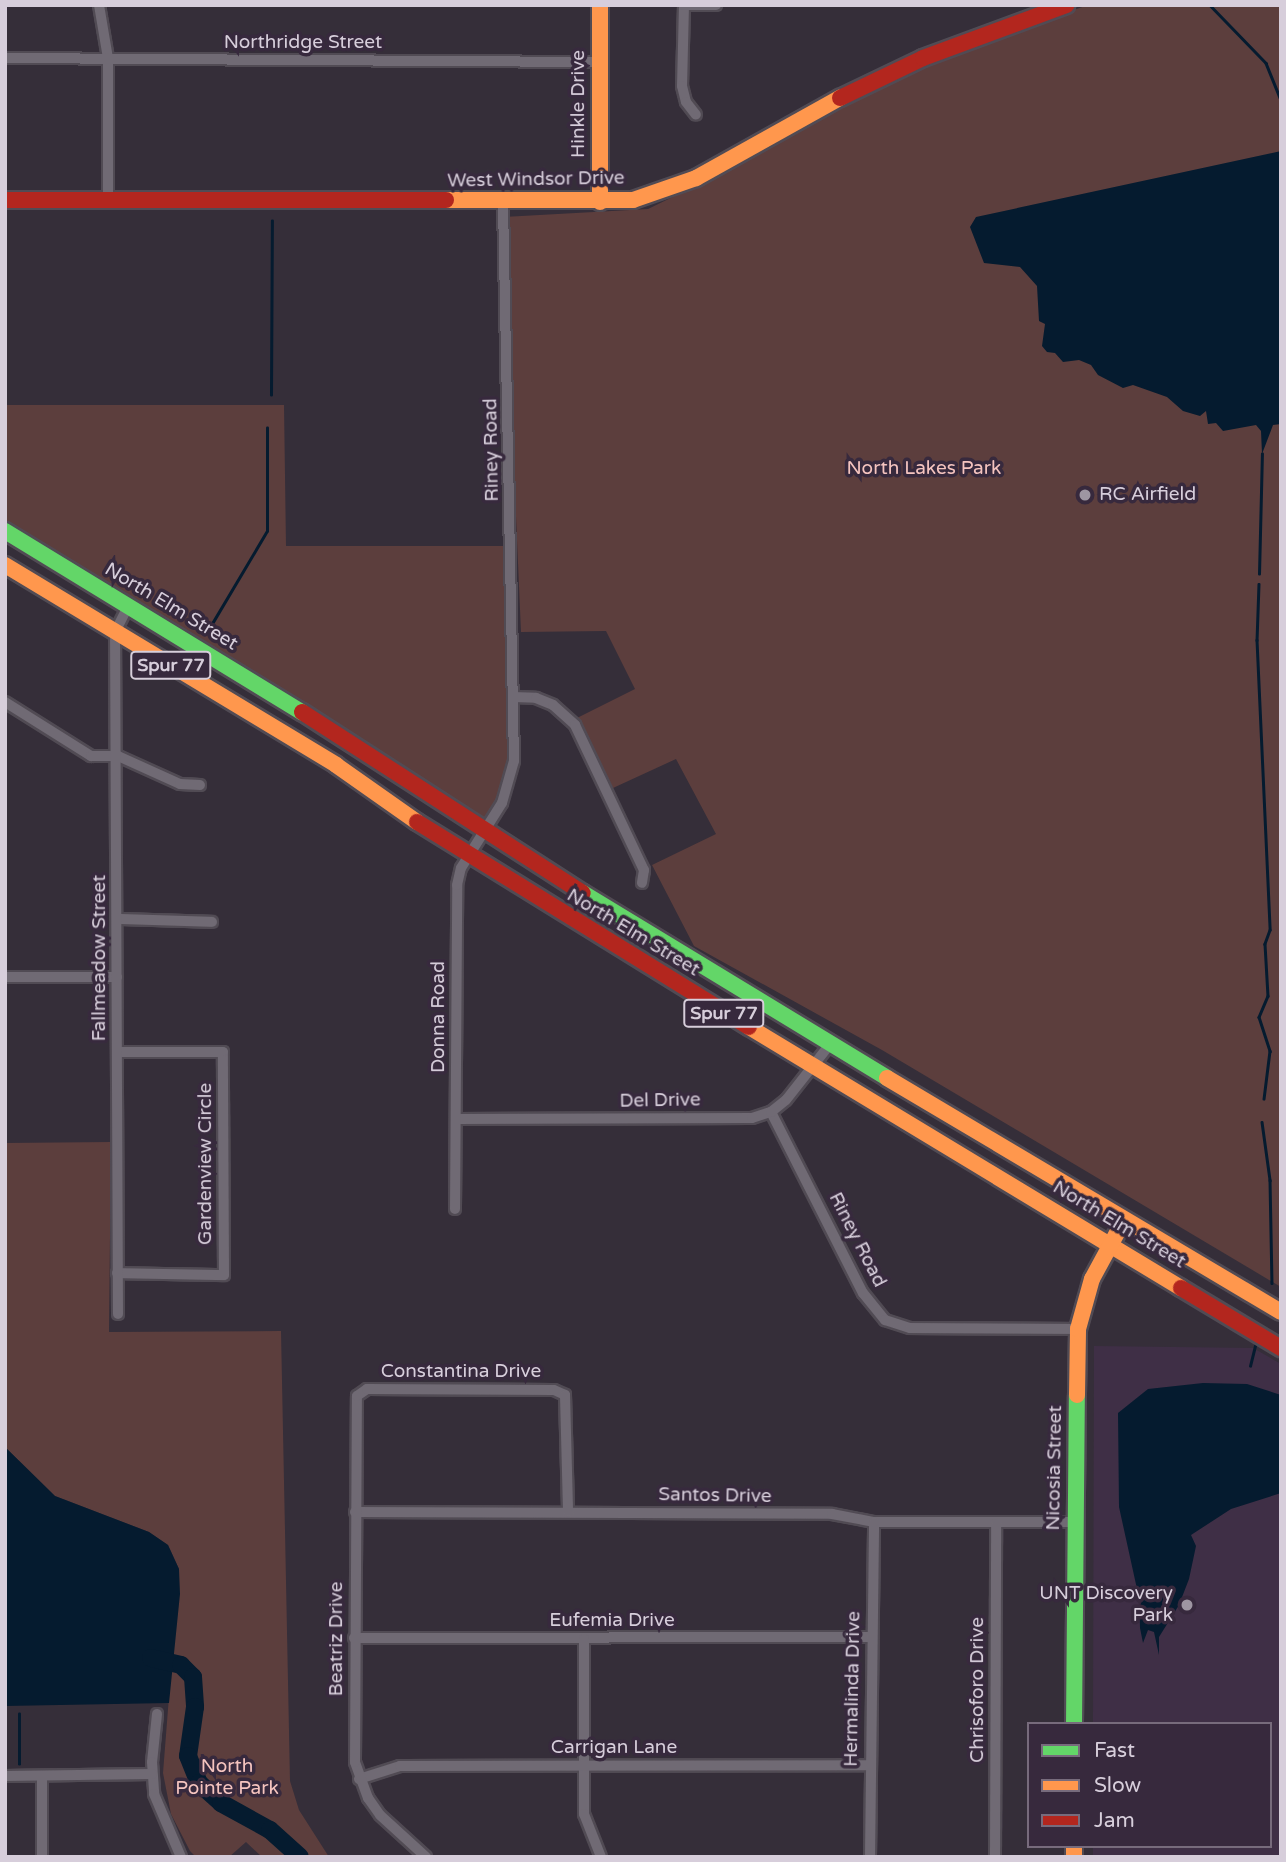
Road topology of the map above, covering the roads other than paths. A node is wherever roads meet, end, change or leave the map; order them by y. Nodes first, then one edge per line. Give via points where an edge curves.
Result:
1 (99, 5) edge
2 (600, 5) edge
3 (684, 5) edge
4 (716, 5) edge
5 (1066, 5) edge
6 (5, 58) edge
7 (108, 58) junction
8 (600, 62) junction
9 (696, 115) dead end
10 (5, 200) edge
11 (108, 201) junction
12 (503, 202) junction
13 (600, 202) junction
14 (5, 531) edge
15 (5, 565) edge
16 (129, 605) junction
17 (115, 632) junction
18 (513, 697) junction
19 (5, 702) edge
20 (118, 756) junction
21 (200, 785) dead end
22 (485, 832) junction
23 (468, 857) junction
24 (642, 883) dead end
25 (118, 919) junction
26 (212, 922) dead end
27 (5, 977) edge
28 (117, 977) junction
29 (831, 1043) junction
30 (117, 1052) junction
31 (814, 1067) junction
32 (771, 1112) junction
33 (456, 1119) junction
34 (455, 1209) dead end
35 (1123, 1222) junction
36 (1109, 1244) junction
37 (117, 1273) junction
38 (1281, 1312) edge
39 (118, 1314) dead end
40 (1078, 1329) junction
41 (1281, 1348) edge
42 (358, 1396) joint
43 (355, 1512) junction
44 (568, 1512) junction
45 (874, 1522) junction
46 (1074, 1522) junction
47 (996, 1524) junction
48 (871, 1637) junction
49 (354, 1638) junction
50 (584, 1639) junction
51 (157, 1714) dead end
52 (1074, 1722) edge
53 (584, 1765) junction
54 (870, 1765) junction
55 (152, 1774) junction
56 (5, 1776) edge
57 (42, 1776) junction
58 (359, 1779) junction
59 (42, 1857) edge
60 (181, 1857) edge
61 (426, 1857) edge
62 (600, 1857) edge
63 (870, 1857) edge
64 (995, 1857) edge

1 - 7 street
2 - 8 main road, Hinkle Drive
3 - 4 street
3 - 9 street via 682,86
5 - 13 main road, West Windsor Drive via 954,44 877,79 667,191
6 - 7 street, Northridge Street
7 - 8 street, Northridge Street
7 - 11 street
8 - 13 main road, Hinkle Drive
10 - 11 main road, West Windsor Drive
11 - 12 main road, West Windsor Drive
12 - 13 main road, West Windsor Drive
12 - 18 street, Riney Road
14 - 16 main road, North Elm Street / Spur 77
15 - 17 main road, North Elm Street / Spur 77
16 - 17 street, Fallmeadow Street
16 - 22 main road, North Elm Street / Spur 77 via 352,743
17 - 20 street, Fallmeadow Street
17 - 23 main road, North Elm Street / Spur 77 via 336,765
18 - 22 street, Riney Road via 512,773
18 - 24 street via 553,705 575,724 645,870
19 - 20 street via 91,756
20 - 21 street via 180,784
20 - 25 street, Fallmeadow Street
22 - 23 street, Donna Road
22 - 29 main road, North Elm Street / Spur 77
23 - 31 main road, North Elm Street / Spur 77
23 - 33 street, Donna Road via 459,873 456,898
25 - 26 street
25 - 28 street, Fallmeadow Street
27 - 28 street
28 - 30 street, Fallmeadow Street
29 - 31 street
29 - 35 main road, North Elm Street / Spur 77
30 - 37 street, Fallmeadow Street
30 - 37 street, Gardenview Circle via 223,1052 224,1275
31 - 32 street via 801,1086
31 - 36 main road, North Elm Street / Spur 77
32 - 33 street, Del Drive via 752,1118
32 - 40 street, Riney Road via 863,1293 885,1320 910,1328
33 - 34 street, Donna Road
35 - 36 main road, Nicosia Street
35 - 38 main road, North Elm Street / Spur 77
36 - 40 main road, Nicosia Street via 1092,1279
36 - 41 main road, North Elm Street / Spur 77
37 - 39 street, Fallmeadow Street
40 - 46 main road, Nicosia Street
42 - 43 street, Beatriz Drive
42 - 44 street, Constantina Drive via 368,1389 554,1390 565,1395
43 - 44 street, Santos Drive
43 - 49 street, Beatriz Drive
44 - 45 street, Santos Drive via 832,1514
45 - 47 street, Santos Drive
45 - 48 street, Hermalinda Drive
46 - 47 street, Santos Drive
46 - 52 main road, Nicosia Street
47 - 64 street, Chrisoforo Drive
48 - 50 street, Eufemia Drive
48 - 54 street, Hermalinda Drive
49 - 50 street, Eufemia Drive
49 - 58 street, Beatriz Drive via 354,1748
50 - 53 street
51 - 55 street
53 - 54 street, Carrigan Lane
53 - 58 street, Carrigan Lane via 400,1766
53 - 62 street via 584,1814
54 - 63 street, Hermalinda Drive
55 - 57 street
55 - 60 street via 160,1815
56 - 57 street
57 - 59 street
58 - 61 street, Beatriz Drive via 380,1815

